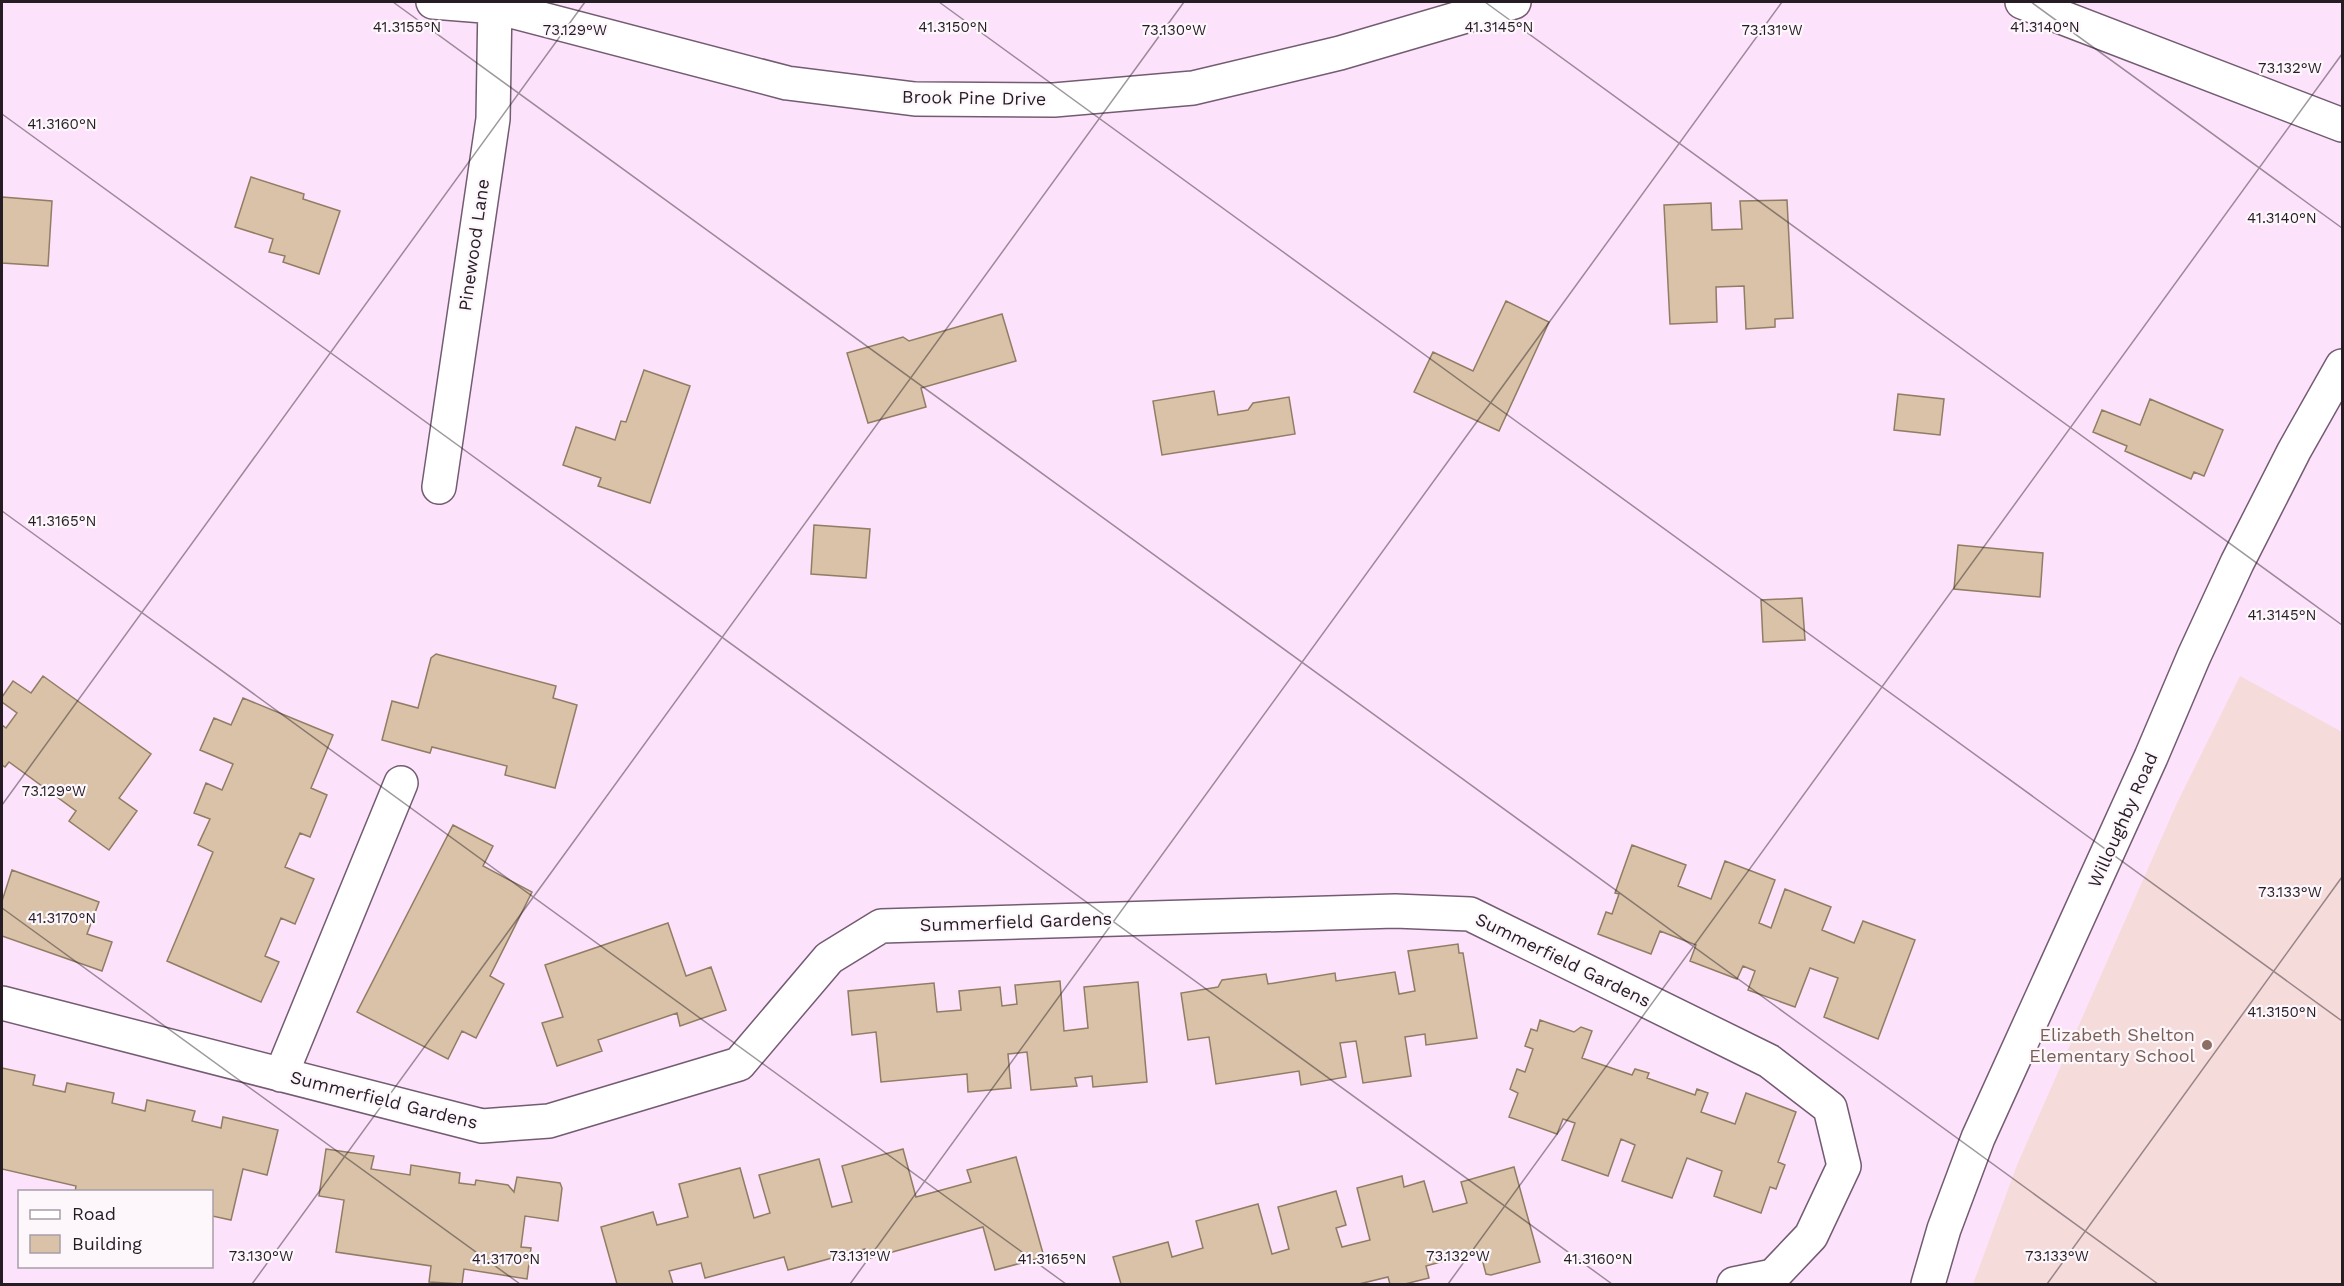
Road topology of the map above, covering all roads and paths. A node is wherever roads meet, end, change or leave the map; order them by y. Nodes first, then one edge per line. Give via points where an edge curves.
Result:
1 (434, 2) edge
2 (1514, 2) edge
3 (2022, 2) edge
4 (495, 4) edge
5 (2343, 125) edge
6 (2343, 366) edge
7 (439, 488) dead end
8 (401, 783) dead end
9 (2, 1003) edge
10 (281, 1075) junction
11 (1734, 1284) edge
12 (1928, 1284) edge

1 - 4 street, Brook Pine Drive
2 - 4 street, Brook Pine Drive via 1340,53 1193,88 1054,100 915,99 787,83
3 - 5 street
4 - 7 street, Pinewood Lane via 492,119
6 - 12 street, Willoughby Road via 2236,563 1978,1138
8 - 10 street
9 - 10 street, Summerfield Gardens
10 - 11 street, Summerfield Gardens via 482,1126 549,1121 739,1064 829,958 881,926 1395,911 1470,914 1770,1061 1830,1108 1844,1166 1811,1236 1773,1276

